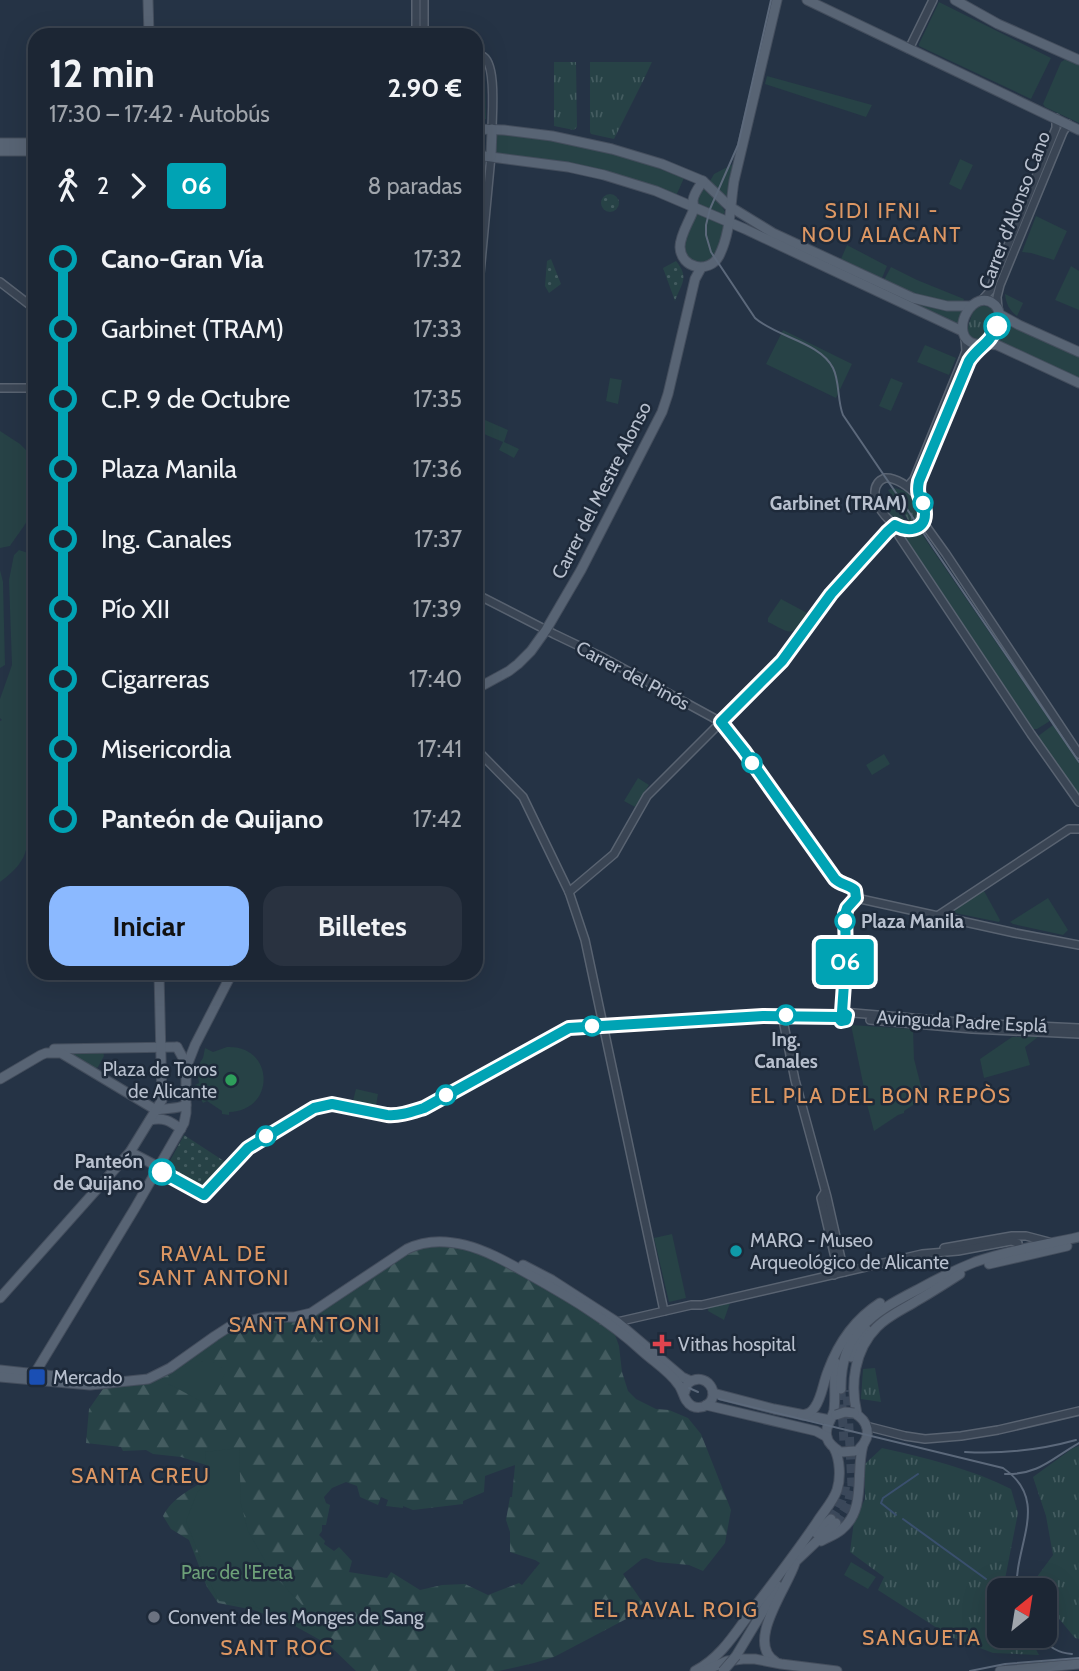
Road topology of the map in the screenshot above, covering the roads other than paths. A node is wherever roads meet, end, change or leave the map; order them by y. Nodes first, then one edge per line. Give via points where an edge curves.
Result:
1 (150, 0) edge
2 (416, 0) edge
3 (424, 0) edge
4 (777, 0) edge
5 (807, 0) edge
6 (933, 0) edge
7 (955, 0) edge
8 (150, 28) edge
9 (415, 28) edge
10 (424, 28) edge
11 (909, 48) junction
12 (483, 58) edge
13 (1079, 60) edge
14 (1056, 118) junction
15 (1068, 124) junction
16 (483, 129) edge
17 (492, 129) junction
18 (1079, 130) edge
19 (28, 142) edge
20 (3, 143) edge
21 (28, 151) edge
22 (0, 152) edge
23 (483, 155) edge
24 (491, 156) junction
25 (702, 181) junction
26 (487, 193) junction
27 (483, 199) edge
28 (729, 206) junction
29 (694, 207) junction
30 (730, 222) junction
31 (745, 229) junction
32 (727, 235) junction
33 (483, 238) edge
34 (701, 268) junction
35 (0, 282) edge
36 (981, 301) junction
37 (28, 304) edge
38 (971, 306) junction
39 (999, 312) junction
40 (964, 335) junction
41 (985, 344) junction
42 (1079, 352) edge
43 (1079, 383) edge
44 (0, 388) edge
45 (28, 388) edge
46 (908, 485) junction
47 (917, 495) junction
48 (923, 522) junction
49 (896, 526) junction
50 (483, 598) edge
51 (545, 630) junction
52 (483, 685) edge
53 (721, 722) junction
54 (1079, 754) edge
55 (483, 756) edge
56 (1079, 802) edge
57 (1079, 828) edge
58 (569, 892) junction
59 (856, 898) junction
60 (939, 915) junction
61 (1079, 945) edge
62 (159, 980) edge
63 (228, 980) edge
64 (782, 1015) junction
65 (843, 1015) junction
66 (604, 1025) junction
67 (1079, 1028) edge
68 (1079, 1034) edge
69 (161, 1047) junction
70 (177, 1051) junction
71 (161, 1060) junction
72 (186, 1069) junction
73 (0, 1077) edge
74 (165, 1104) junction
75 (186, 1105) junction
76 (156, 1110) junction
77 (150, 1120) junction
78 (181, 1129) junction
79 (130, 1152) junction
80 (157, 1167) junction
81 (825, 1192) junction
82 (1079, 1237) edge
83 (429, 1240) junction
84 (1053, 1243) junction
85 (1079, 1243) edge
86 (1018, 1251) junction
87 (922, 1254) junction
88 (836, 1262) junction
89 (844, 1272) junction
90 (949, 1273) junction
91 (960, 1274) junction
92 (834, 1275) junction
93 (0, 1298) edge
94 (664, 1311) junction
95 (617, 1322) junction
96 (843, 1341) junction
97 (0, 1370) edge
98 (0, 1377) edge
99 (33, 1377) junction
100 (691, 1381) junction
101 (713, 1393) junction
102 (684, 1394) junction
103 (706, 1405) junction
104 (1079, 1411) edge
105 (855, 1414) junction
106 (802, 1415) junction
107 (833, 1417) junction
108 (866, 1426) junction
109 (879, 1429) junction
110 (827, 1437) junction
111 (862, 1444) junction
112 (838, 1450) junction
113 (811, 1546) junction
114 (797, 1551) junction
115 (795, 1563) junction
116 (737, 1657) junction
117 (781, 1664) junction
118 (1079, 1664) edge
119 (1079, 1670) edge
120 (695, 1671) edge
121 (705, 1671) edge
122 (723, 1671) edge
123 (837, 1671) edge
124 (1000, 1671) edge
125 (1065, 1671) edge

1 - 8 main road
2 - 9 street
3 - 10 street
4 - 28 main road, Carrer del Mestre Alonso
5 - 11 main road
6 - 11 street
7 - 13 main road
11 - 14 main road
12 - 17 street via 492,74
14 - 15 main road
14 - 36 street, Carrer d'Alonso Cano via 1056,128 990,291
15 - 18 main road
15 - 39 street, Carrer d'Alonso Cano via 1000,285
16 - 17 main road
17 - 24 main road
17 - 25 main road via 612,149
19 - 20 main road
21 - 22 main road
23 - 24 main road
24 - 26 street
24 - 29 main road via 604,175
25 - 28 main road
25 - 29 main road
26 - 27 street
26 - 33 street
28 - 30 main road, Carrer del Mestre Alonso
28 - 38 main road via 774,233 913,298
29 - 30 main road
29 - 34 main road via 680,251 690,264
30 - 31 main road
30 - 32 main road, Carrer del Mestre Alonso
31 - 32 main road
31 - 40 main road
32 - 34 main road, Carrer del Mestre Alonso via 717,259
34 - 51 main road, Carrer del Mestre Alonso via 662,412 582,570
35 - 37 street
36 - 38 main road, Carrer d'Alonso Cano
36 - 39 main road, Carrer d'Alonso Cano via 991,302
38 - 40 main road, Carrer d'Alonso Cano
39 - 41 main road, Carrer d'Alonso Cano via 993,336
39 - 42 main road
40 - 41 main road via 974,344
40 - 46 street, Carrer d'Alonso Cano via 966,351
41 - 43 main road via 998,345
41 - 47 street, Carrer d'Alonso Cano via 969,361
44 - 45 street
46 - 47 street
46 - 49 street via 888,477 874,487 878,505
47 - 48 street via 925,510
48 - 49 street via 913,530
48 - 54 street
49 - 53 street via 831,594 782,661
49 - 56 street
50 - 51 street, Carrer del Pinós
51 - 52 main road, Carrer del Mestre Alonso via 509,671
51 - 53 street, Carrer del Pinós
53 - 58 street via 648,796 614,854
53 - 59 street via 835,879 855,890
55 - 58 street via 523,797
57 - 60 street via 1069,829
58 - 66 street
59 - 60 street
59 - 65 street via 845,914
60 - 61 street
62 - 69 main road
63 - 72 main road
64 - 65 street, Avinguda Padre Esplá
64 - 66 street, Avinguda Padre Esplá
64 - 81 street
65 - 67 street, Avinguda Padre Esplá
65 - 68 street, Avinguda Padre Esplá
66 - 94 street
69 - 70 main road
69 - 71 main road
69 - 73 main road via 51,1048 33,1054
70 - 71 main road
70 - 72 main road
71 - 74 main road
72 - 75 main road
73 - 76 main road via 46,1053 61,1053
74 - 75 main road
74 - 76 main road
75 - 78 main road
76 - 77 main road
77 - 78 main road via 163,1118
77 - 79 main road
78 - 80 main road
79 - 80 main road
79 - 93 main road
80 - 99 main road
81 - 88 street via 821,1198
81 - 89 street
82 - 84 main road
83 - 95 main road via 456,1237 480,1243
83 - 99 main road via 402,1246 308,1308 230,1320 152,1371 92,1380
83 - 102 main road via 479,1249 540,1281 619,1332
84 - 86 main road
84 - 87 street via 1012,1236
85 - 91 main road
86 - 87 street via 1018,1243 1011,1241
86 - 90 main road
87 - 89 street
88 - 89 street
88 - 92 street
89 - 92 street
90 - 91 main road via 889,1304 867,1321 849,1345 844,1390 853,1352 869,1327 893,1308
90 - 96 main road via 867,1311
91 - 105 main road via 892,1315 872,1333 855,1374
92 - 94 street
94 - 95 street
95 - 100 main road
96 - 106 main road via 817,1405
96 - 107 main road via 834,1371
97 - 99 main road
98 - 99 main road
100 - 101 main road via 706,1381
100 - 102 main road
101 - 103 main road
101 - 106 main road
102 - 103 main road via 691,1405
103 - 110 main road
104 - 109 street via 998,1430 925,1439
105 - 107 main road, bridge
105 - 108 main road
106 - 107 main road
107 - 110 main road
108 - 109 street
108 - 111 main road
109 - 111 street
110 - 112 main road
111 - 112 main road, bridge
111 - 113 main road via 855,1512 844,1528
112 - 114 main road via 837,1491
113 - 114 main road via 833,1521
113 - 115 main road
114 - 120 main road via 733,1637
115 - 116 main road
115 - 117 main road via 764,1639 767,1656
116 - 117 main road
116 - 121 main road
116 - 122 main road, bridge
117 - 123 main road
118 - 124 main road
119 - 125 main road

